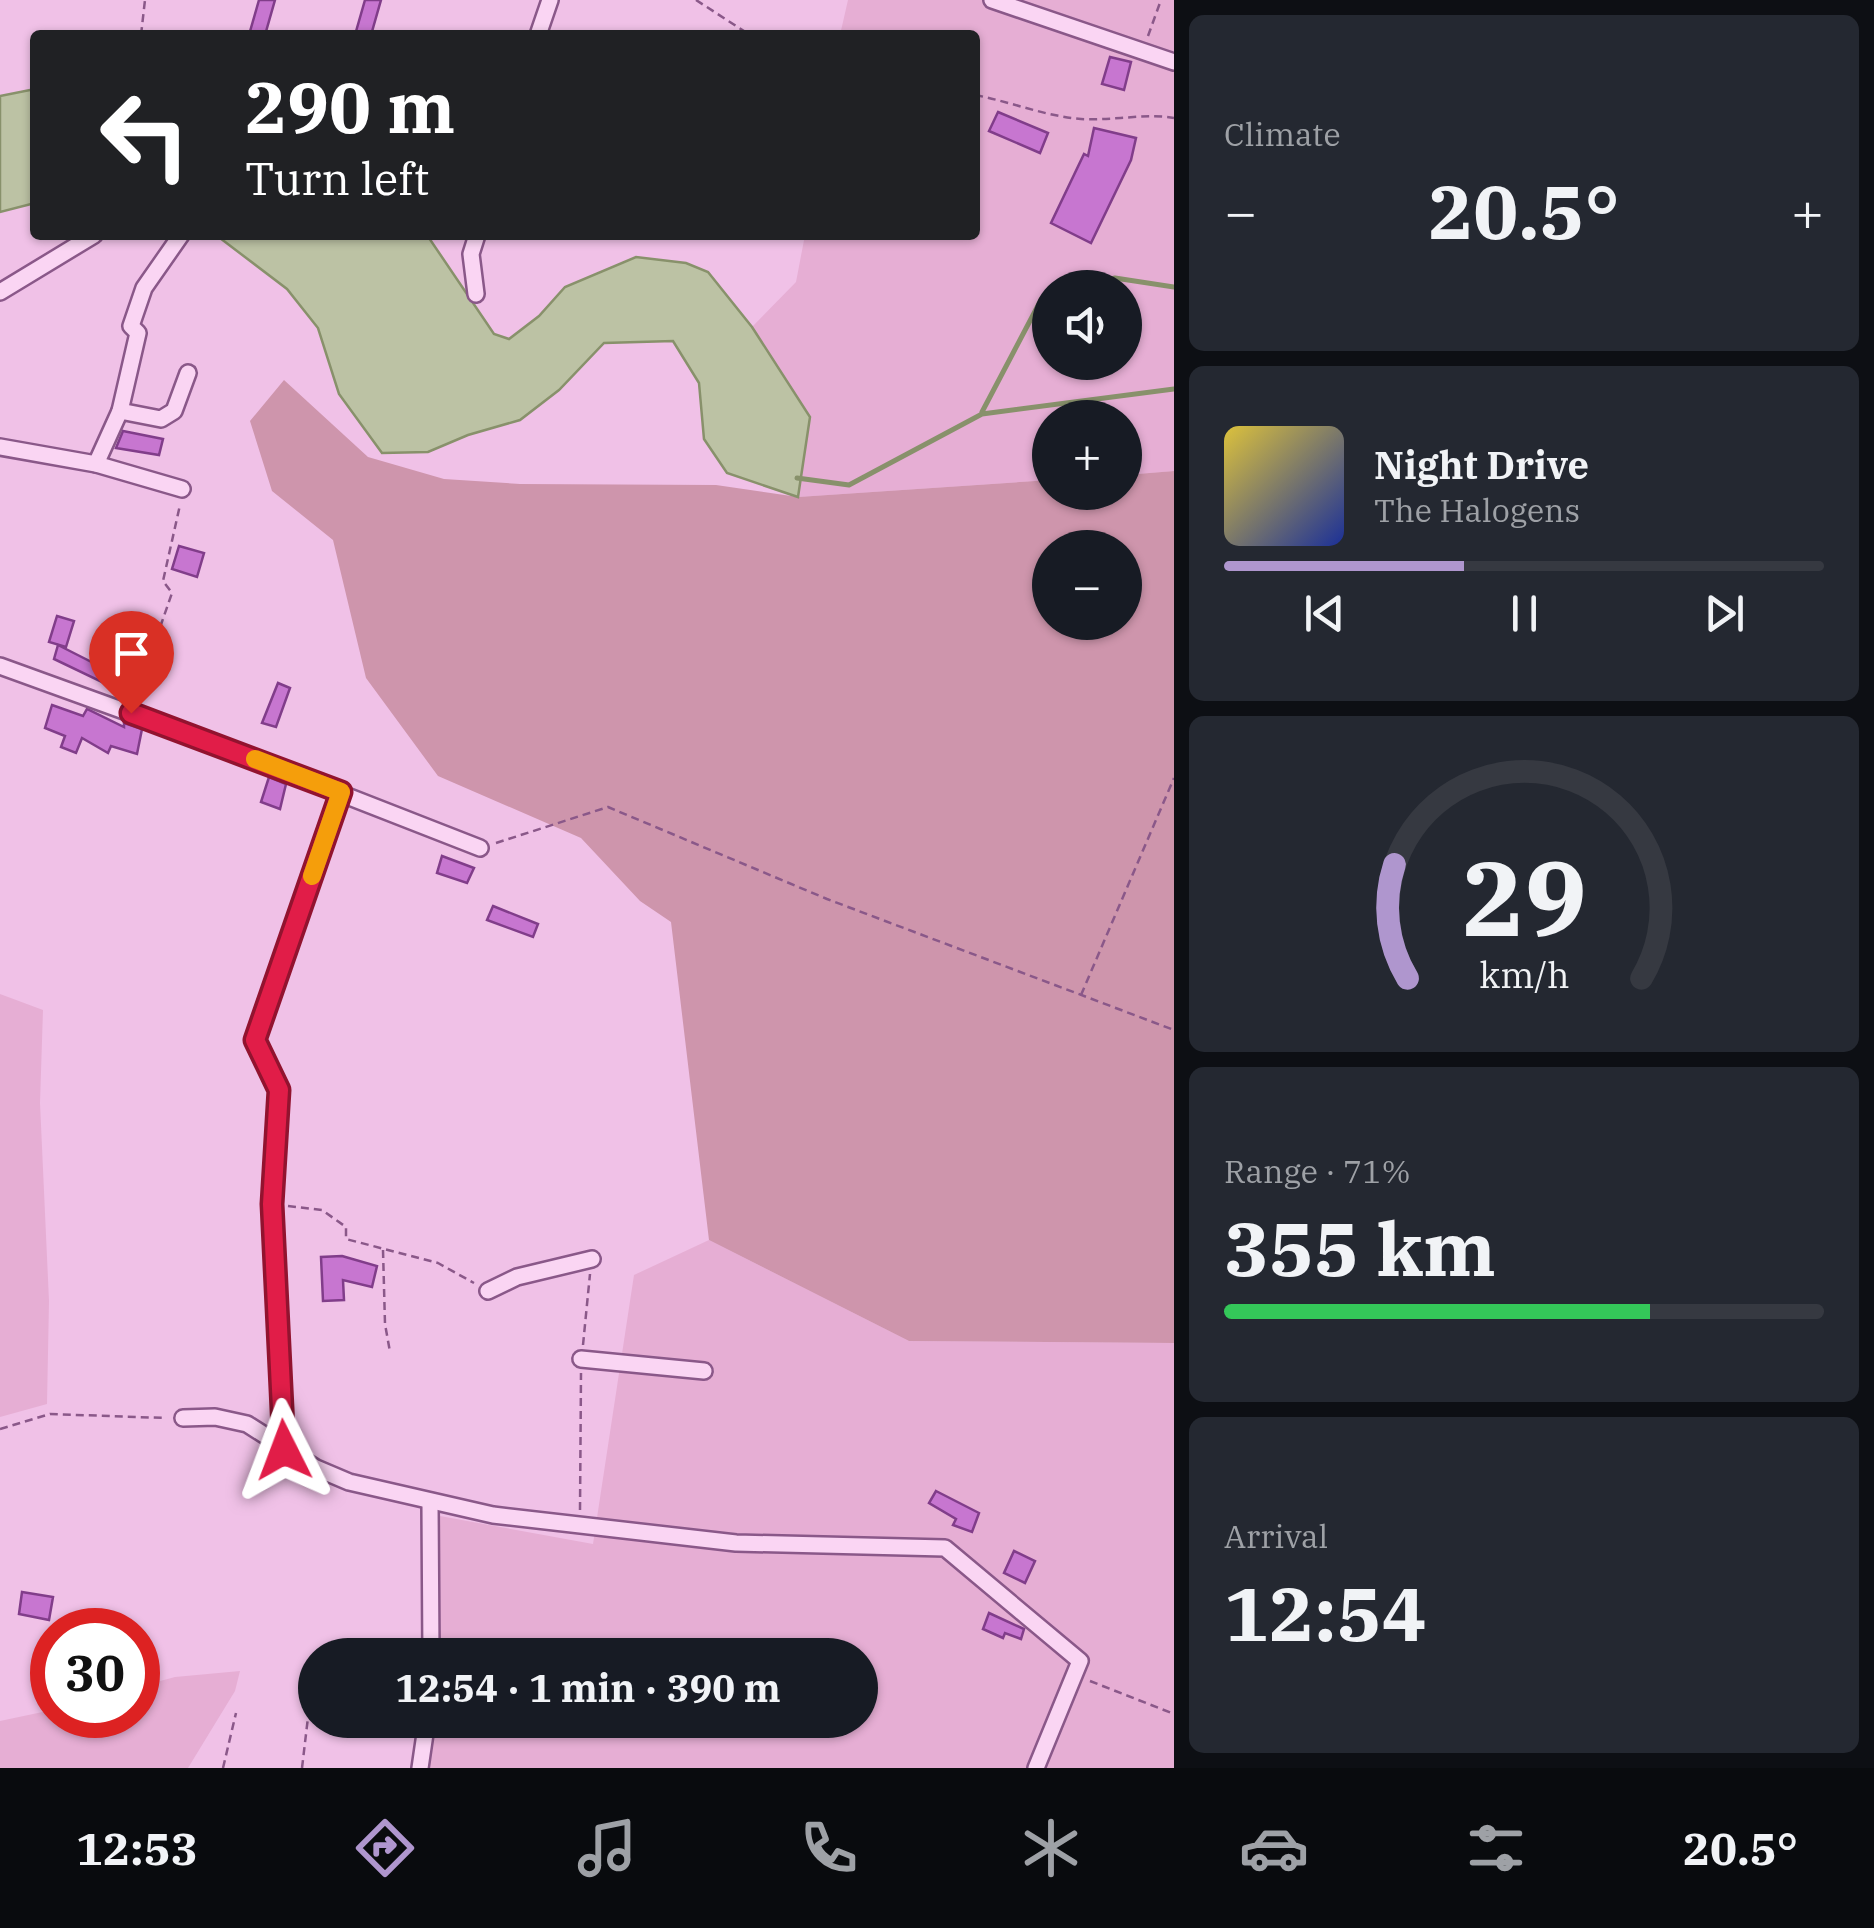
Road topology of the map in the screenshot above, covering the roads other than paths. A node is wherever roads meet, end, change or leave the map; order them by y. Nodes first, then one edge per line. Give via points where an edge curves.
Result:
1 (550, 0) edge
2 (992, 0) edge
3 (540, 30) edge
4 (1174, 62) edge
5 (86, 240) edge
6 (177, 240) edge
7 (476, 240) edge
8 (0, 292) edge
9 (476, 294) dead end
10 (188, 373) dead end
11 (120, 411) junction
12 (1, 452) edge
13 (96, 464) junction
14 (182, 489) road end
15 (0, 666) edge
16 (341, 792) junction
17 (480, 848) road end
18 (592, 1259) road end
19 (488, 1292) road end
20 (581, 1360) road end
21 (704, 1371) dead end
22 (183, 1418) road end
23 (284, 1450) junction
24 (430, 1503) junction
25 (431, 1638) edge
26 (425, 1738) edge
27 (420, 1768) edge
28 (1036, 1768) edge

1 - 3 street
2 - 4 street
5 - 8 street
6 - 11 street via 144,288 131,326 138,334
7 - 9 street
10 - 11 street via 174,411 161,419
11 - 13 street
12 - 13 street
13 - 14 street
15 - 16 street
16 - 17 street
16 - 23 street via 255,1040 279,1090 272,1204
18 - 19 street via 517,1277
20 - 21 street
22 - 23 street via 246,1424
23 - 24 street via 349,1482
24 - 25 street
24 - 28 street via 736,1543 945,1548 1080,1660
26 - 27 street

